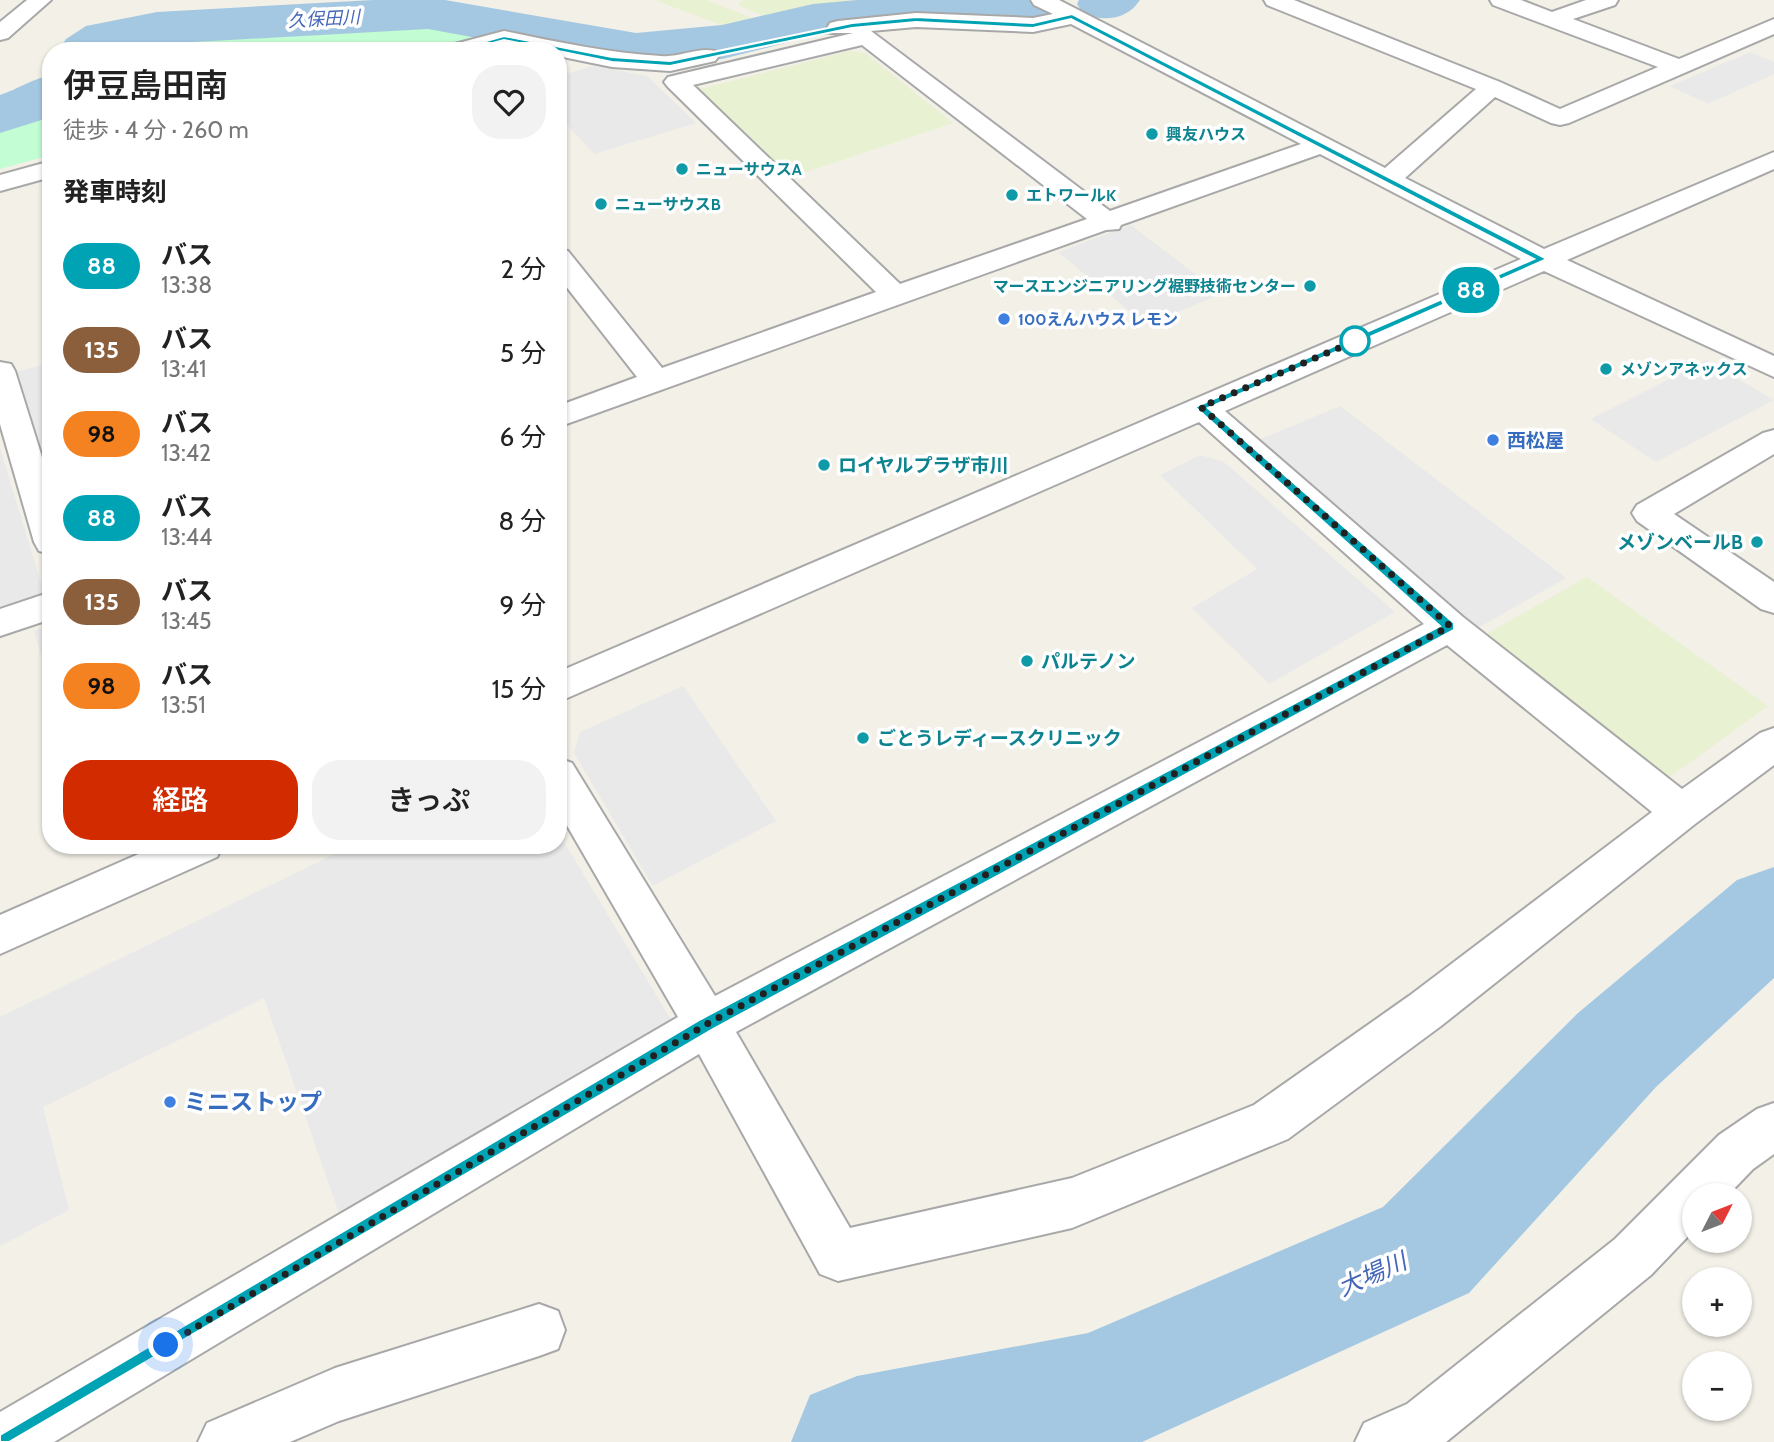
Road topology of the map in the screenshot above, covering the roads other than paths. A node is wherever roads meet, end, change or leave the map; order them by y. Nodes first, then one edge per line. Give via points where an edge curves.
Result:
1 (40, 0) edge
2 (1275, 0) edge
3 (1501, 0) edge
4 (1607, 0) edge
5 (1058, 5) edge
6 (1552, 19) junction
7 (1774, 26) edge
8 (5, 27) edge
9 (859, 31) junction
10 (489, 42) edge
11 (524, 42) edge
12 (567, 51) edge
13 (1677, 66) junction
14 (1492, 87) junction
15 (1322, 145) junction
16 (1774, 160) edge
17 (42, 171) edge
18 (1388, 179) junction
19 (0, 183) edge
20 (1109, 223) junction
21 (1542, 259) junction
22 (567, 268) edge
23 (895, 295) junction
24 (1774, 368) edge
25 (0, 371) edge
26 (656, 380) junction
27 (1201, 407) junction
28 (567, 414) edge
29 (1774, 440) edge
30 (42, 512) edge
31 (1774, 600) edge
32 (42, 608) edge
33 (0, 623) edge
34 (1450, 626) junction
35 (567, 684) edge
36 (1774, 744) edge
37 (567, 789) edge
38 (1681, 812) junction
39 (182, 854) edge
40 (0, 934) edge
41 (707, 1024) junction
42 (1774, 1126) edge
43 (539, 1330) dead end
44 (2, 1442) edge
45 (226, 1442) edge
46 (1383, 1442) edge

1 - 8 street
2 - 14 street
3 - 6 street
4 - 6 street
5 - 9 street via 1033,25 916,20
5 - 15 street
6 - 13 street
7 - 13 street
9 - 12 street via 670,64
9 - 20 street
9 - 23 street via 676,82
10 - 11 street via 504,38
13 - 14 street via 1560,118
14 - 18 street
15 - 18 street
15 - 20 street
16 - 21 street
17 - 19 street
18 - 21 street
20 - 23 street
21 - 24 street
21 - 27 street
22 - 26 street
23 - 26 street
25 - 30 street
26 - 28 street
27 - 34 street
27 - 35 street
29 - 31 street via 1648,513
32 - 33 street
34 - 38 street
34 - 41 street
36 - 38 street
37 - 41 street
38 - 41 street via 1425,1011 1271,1122 1072,1203 838,1256
39 - 40 street
41 - 44 street
42 - 46 street via 1736,1152 1633,1257 1426,1423
43 - 45 street via 335,1395

